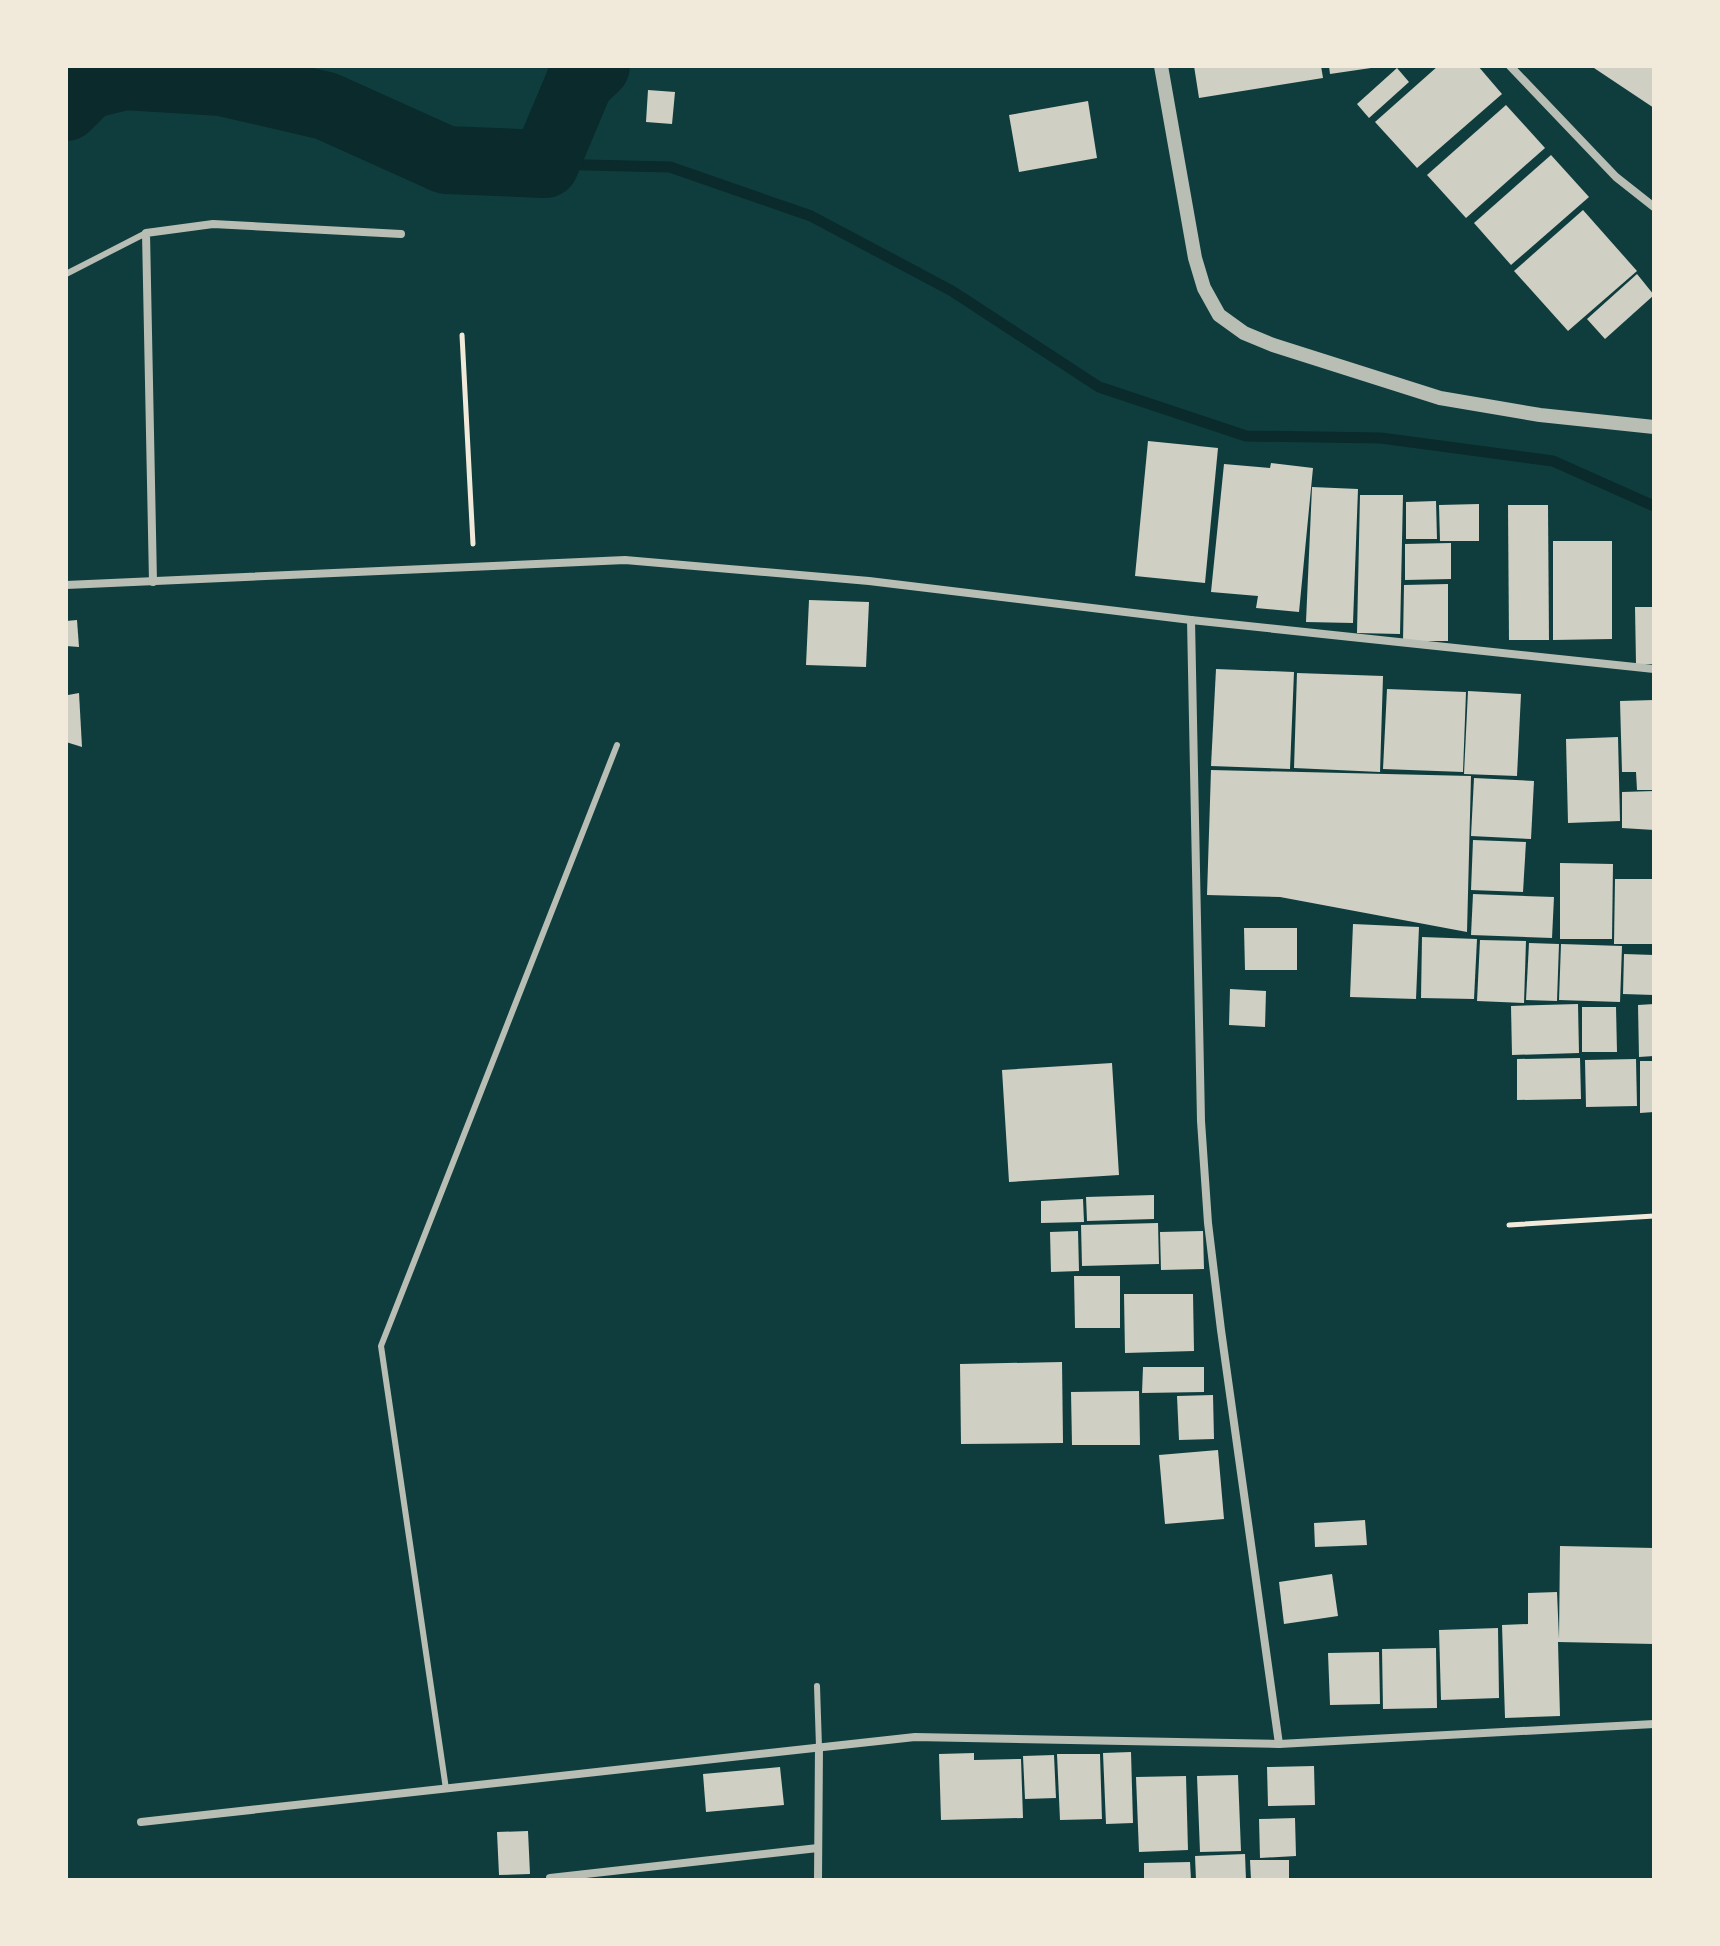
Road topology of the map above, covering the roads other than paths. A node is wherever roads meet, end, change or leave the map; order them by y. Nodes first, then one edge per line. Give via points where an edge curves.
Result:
1 (1161, 66) edge
2 (1510, 66) edge
3 (1654, 207) edge
4 (146, 233) junction
5 (401, 234) dead end
6 (66, 274) edge
7 (1654, 427) edge
8 (153, 582) junction
9 (66, 585) edge
10 (1191, 620) junction
11 (1654, 669) edge
12 (617, 745) dead end
13 (817, 1686) dead end
14 (1654, 1724) edge
15 (1279, 1744) junction
16 (819, 1747) junction
17 (446, 1789) junction
18 (141, 1822) dead end
19 (818, 1848) junction
20 (550, 1878) dead end
21 (818, 1880) edge

1 - 7 street via 1192,243 1204,288 1219,315 1244,333 1440,398
2 - 3 street via 1616,177
4 - 5 street via 213,224
4 - 6 lane
4 - 8 street
8 - 9 street
8 - 10 street via 625,560 869,581
10 - 11 street
10 - 15 street via 1207,1208
12 - 17 lane via 381,1346
13 - 16 lane
14 - 15 street
15 - 16 street via 915,1737
16 - 17 street
16 - 19 street
17 - 18 street
19 - 20 street
19 - 21 street

